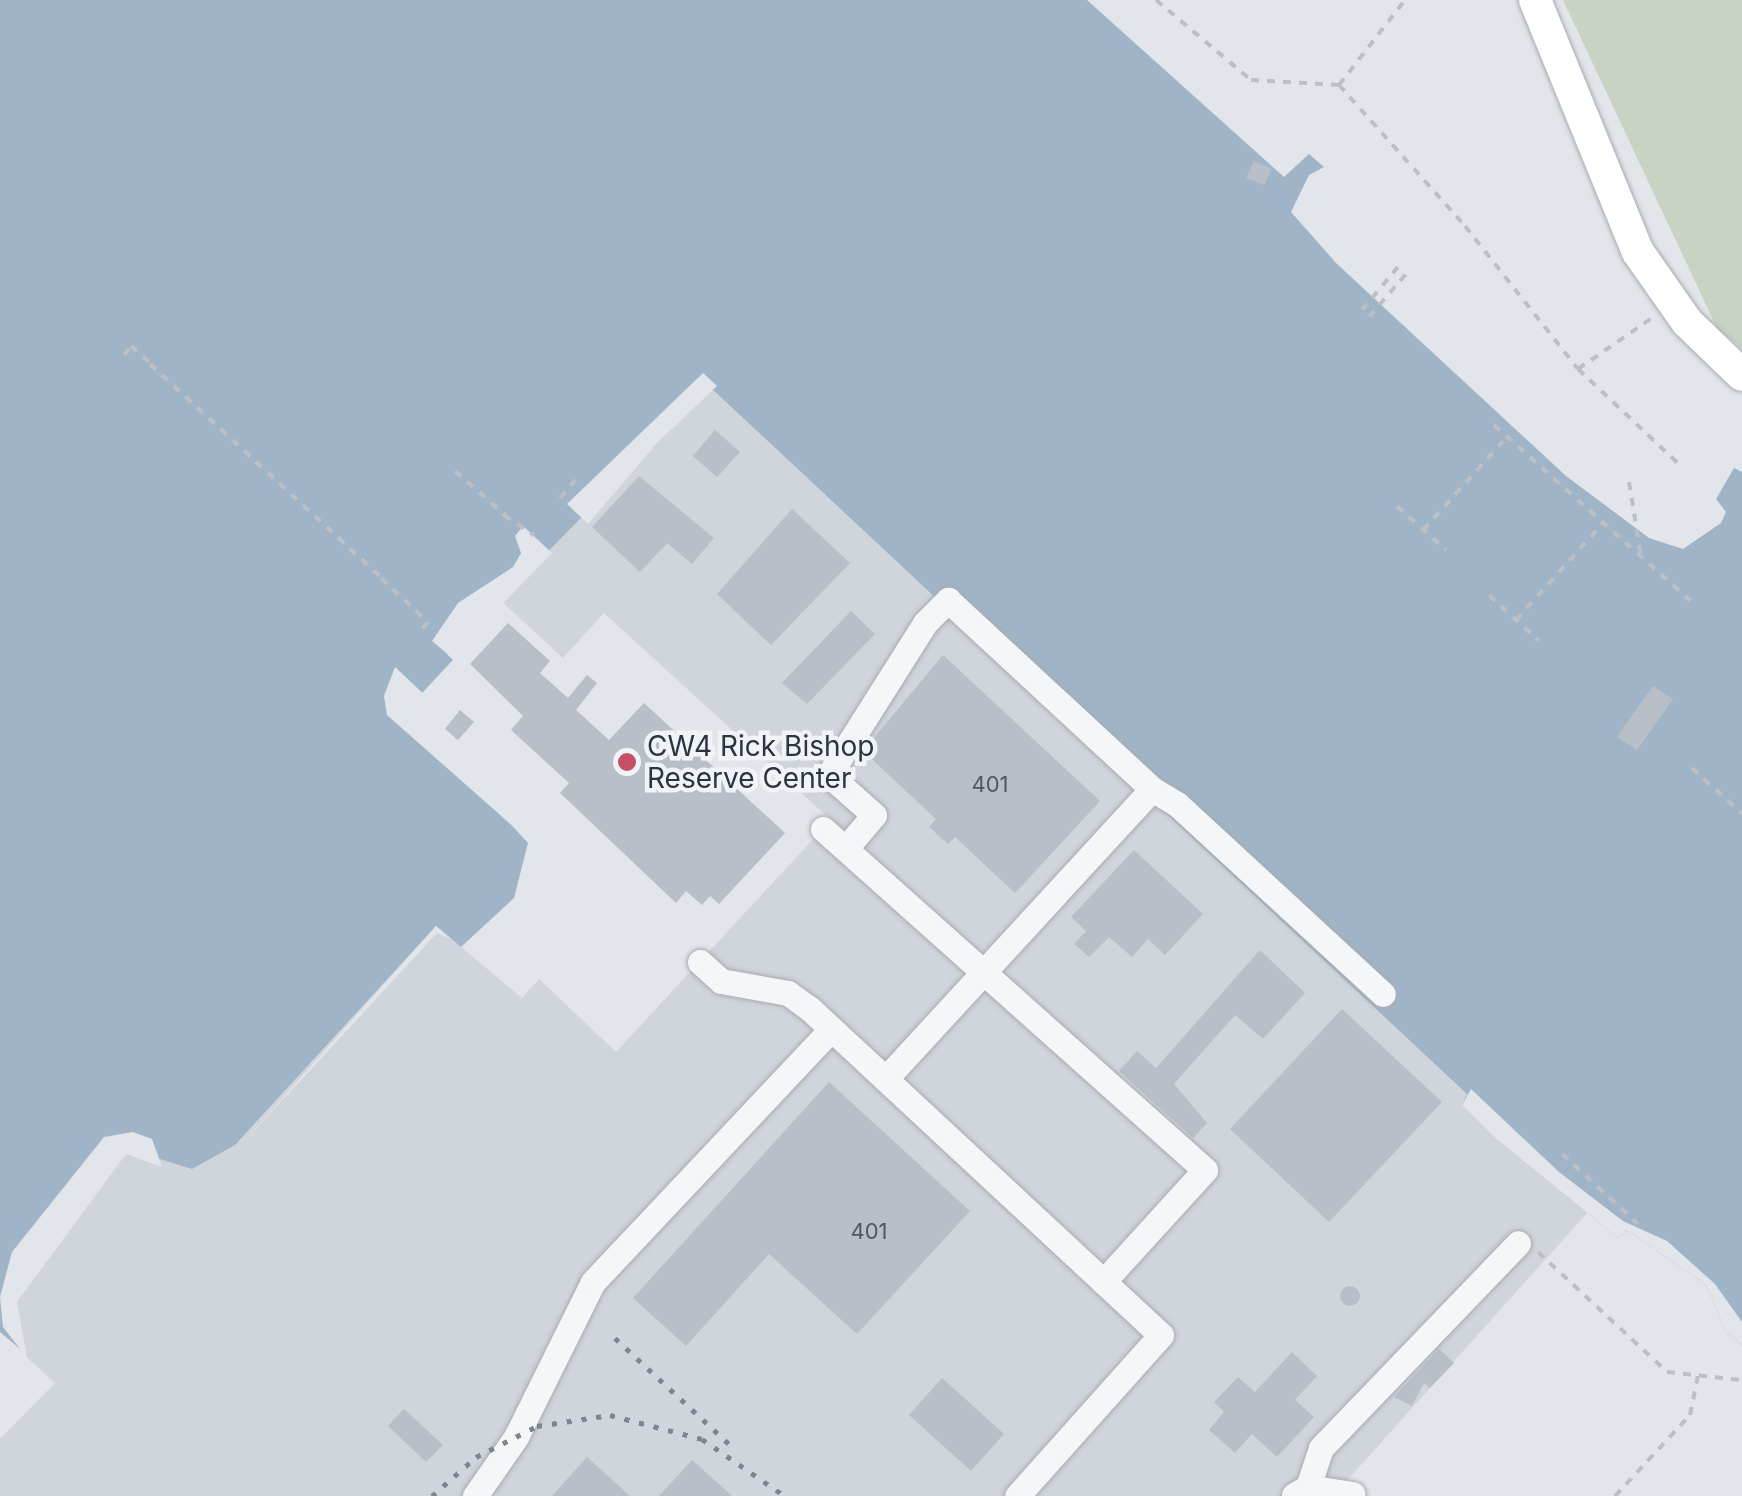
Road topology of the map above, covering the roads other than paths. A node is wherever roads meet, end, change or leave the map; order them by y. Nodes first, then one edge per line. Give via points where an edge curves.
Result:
1 (1535, 0) edge
2 (1742, 375) edge
3 (1152, 789) junction
4 (823, 829) dead end
5 (846, 848) junction
6 (700, 962) dead end
7 (985, 971) junction
8 (1383, 994) dead end
9 (829, 1032) junction
10 (884, 1079) junction
11 (1518, 1243) road end
12 (1104, 1282) junction
13 (1300, 1491) edge
14 (1352, 1494) edge
15 (475, 1496) edge
16 (1018, 1496) edge

1 - 2 main road via 1616,210 1672,304
3 - 5 lane via 948,600 926,622 828,774 874,816
3 - 7 lane
3 - 8 lane
4 - 5 lane
5 - 7 lane
6 - 9 lane via 721,981 788,994
7 - 10 lane
7 - 12 lane via 1205,1170
9 - 10 lane
9 - 15 lane via 593,1282 516,1437
10 - 12 lane
11 - 13 lane via 1321,1448
12 - 16 lane via 1161,1336
13 - 14 lane

